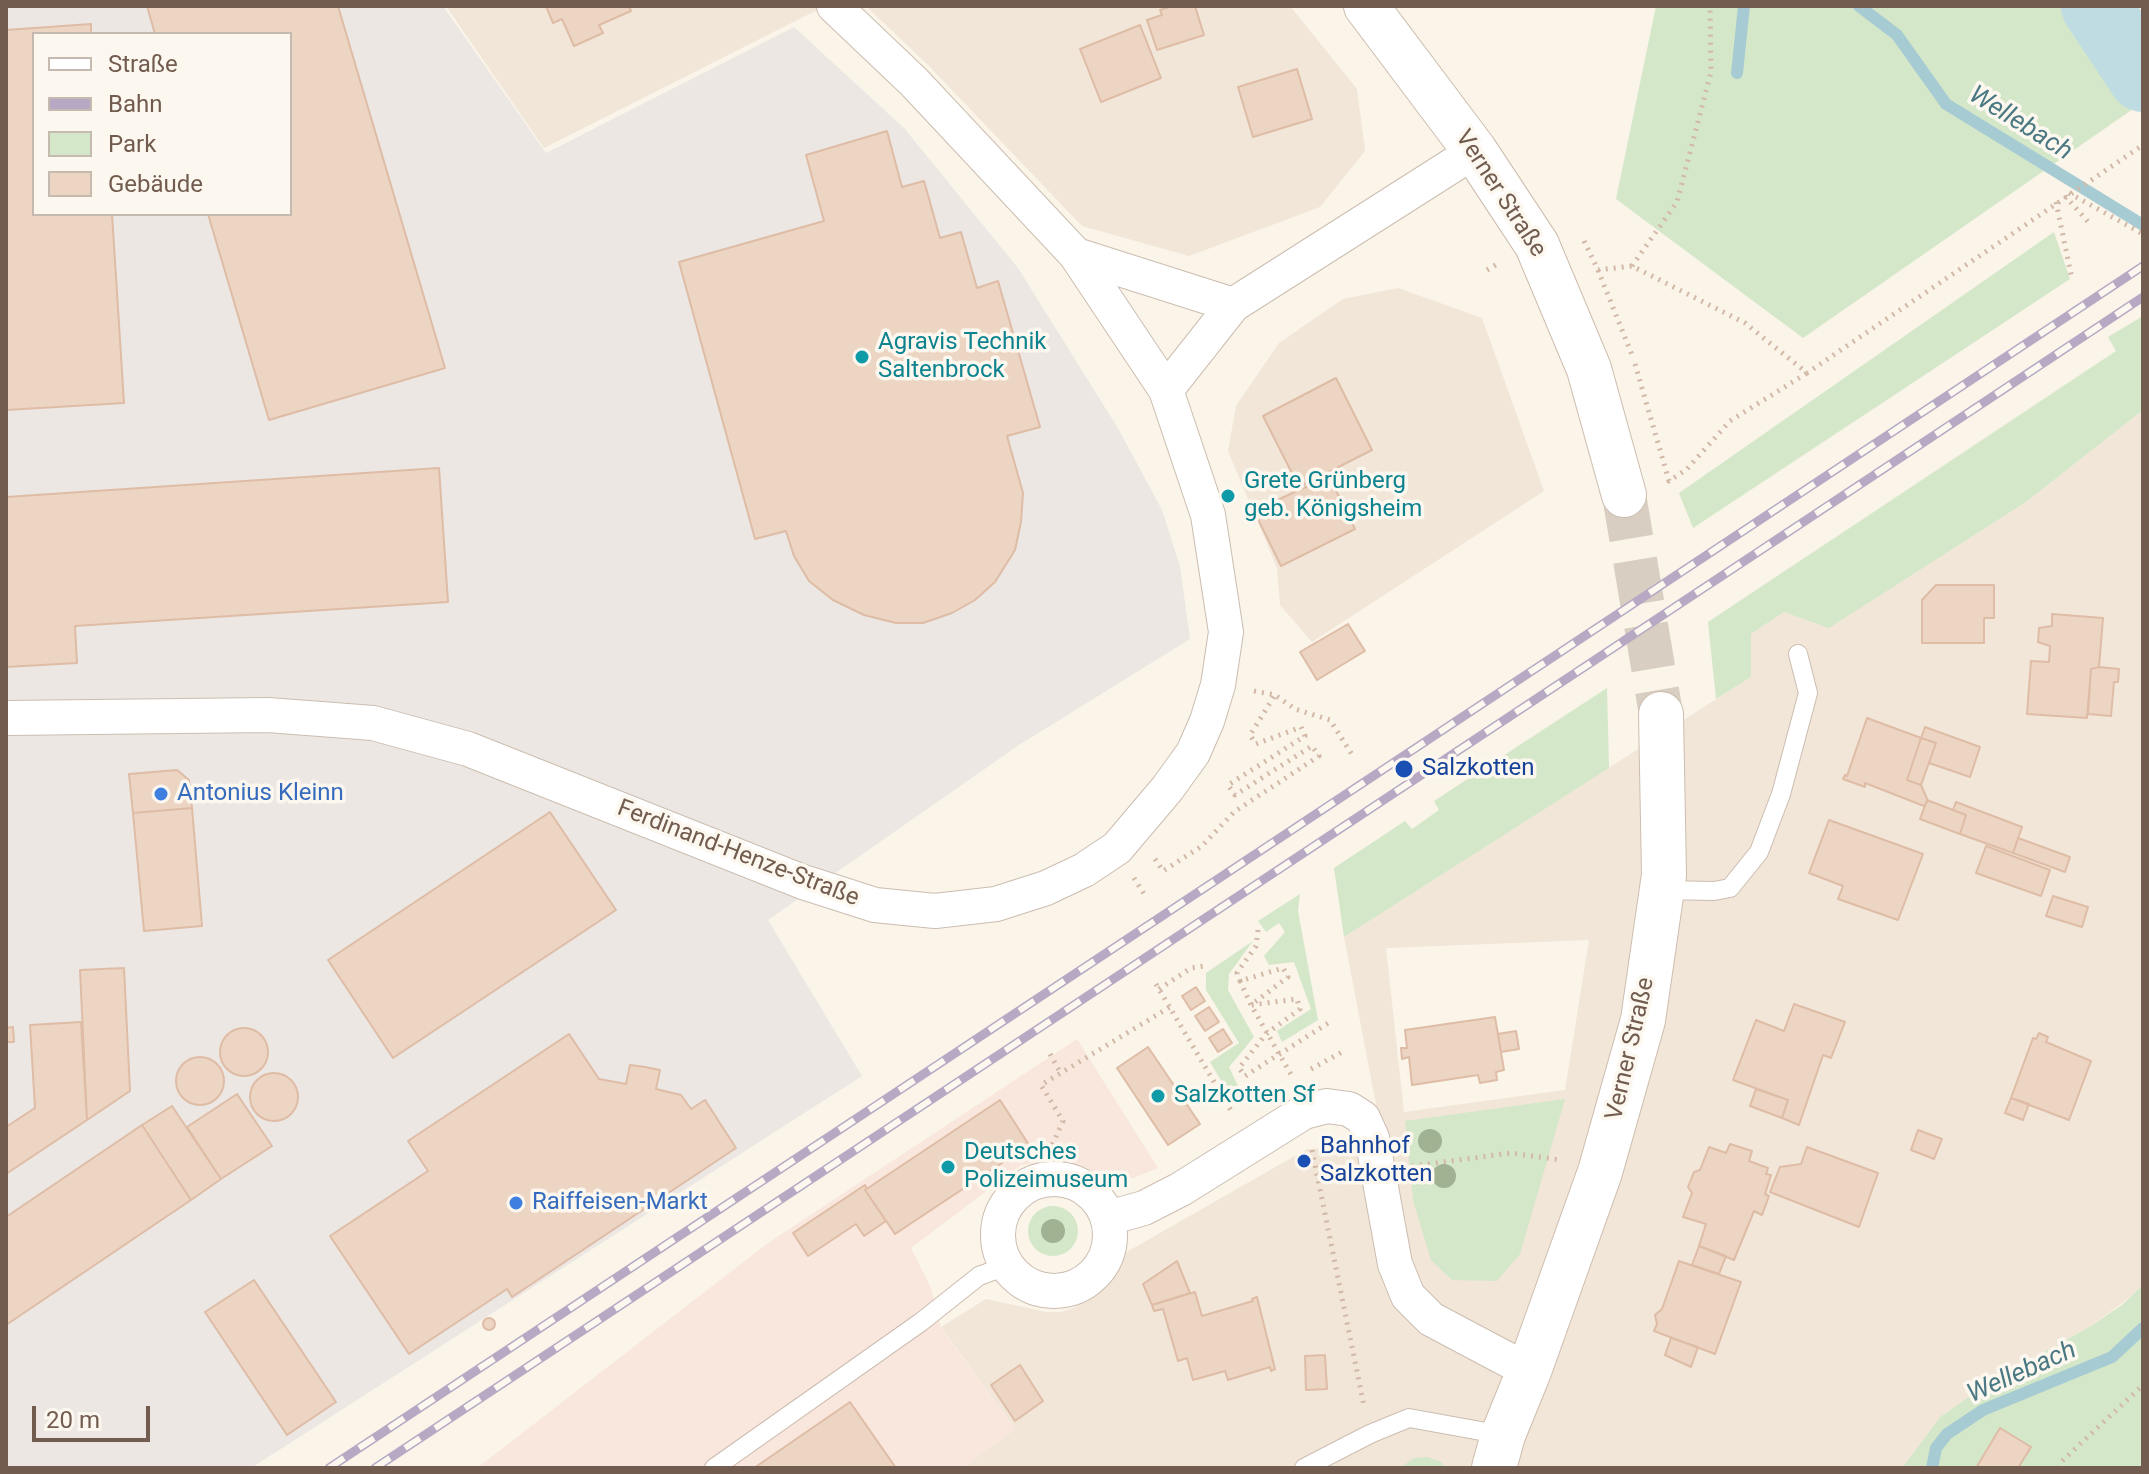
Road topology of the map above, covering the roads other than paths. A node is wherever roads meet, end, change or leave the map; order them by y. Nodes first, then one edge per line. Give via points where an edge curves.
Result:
1 (834, 6) edge
2 (1366, 6) edge
3 (1475, 151) junction
4 (1076, 255) junction
5 (1233, 305) junction
6 (1166, 390) junction
7 (1624, 495) tunnel mouth
8 (1798, 654) dead end
9 (1661, 714) tunnel mouth
10 (6, 718) edge
11 (1662, 890) junction
12 (1108, 1218) junction
13 (1006, 1266) junction
14 (1529, 1371) junction
15 (1498, 1452) edge
16 (714, 1468) edge
17 (1304, 1468) edge

1 - 4 street via 914,82
2 - 3 main road, Verner Straße
3 - 5 street
3 - 7 main road, Verner Straße via 1537,245 1589,369
4 - 5 street
4 - 6 street, Ferdinand-Henze-Straße
5 - 6 street
6 - 10 street, Ferdinand-Henze-Straße via 1208,515 1226,632 1207,721 1193,753 1117,848 1046,888 996,904 935,911 875,905 803,882 468,749 373,723 268,715
8 - 11 lane via 1808,693 1759,852 1730,888
9 - 11 main road, Verner Straße
11 - 14 main road, Verner Straße via 1643,1020 1600,1172
12 - 13 street via 1108,1254 1078,1286 1052,1292 1034,1288
12 - 13 street via 1087,1189 1054,1178 1036,1181 1014,1195 1000,1216 999,1251
12 - 14 street via 1181,1189 1304,1112 1327,1106 1349,1109 1363,1118 1372,1138 1395,1264 1408,1296 1431,1319
13 - 16 lane via 979,1276
14 - 15 main road, Verner Straße
15 - 17 lane via 1409,1418

